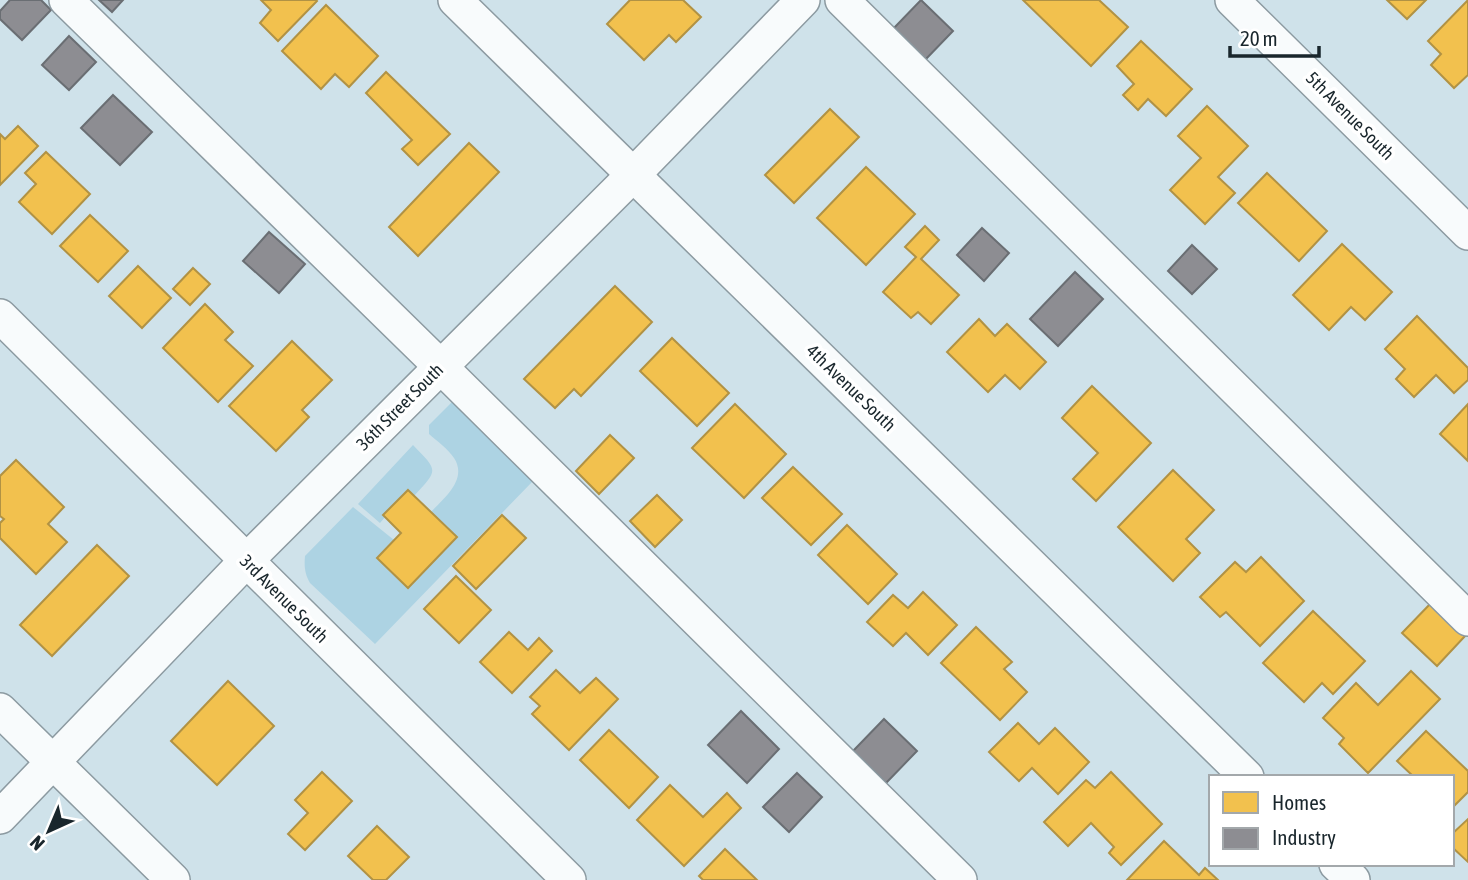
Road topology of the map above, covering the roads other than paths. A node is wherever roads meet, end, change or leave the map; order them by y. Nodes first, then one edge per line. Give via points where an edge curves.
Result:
1 (66, 0) edge
2 (455, 0) edge
3 (803, 0) edge
4 (842, 0) edge
5 (1232, 0) edge
6 (634, 175) junction
7 (1468, 233) edge
8 (0, 316) edge
9 (441, 367) junction
10 (246, 561) junction
11 (1468, 618) edge
12 (0, 710) edge
13 (52, 762) junction
14 (1245, 775) edge
15 (0, 817) edge
16 (1338, 866) edge
17 (173, 880) edge
18 (569, 880) edge
19 (960, 880) edge
20 (1353, 880) edge

1 - 9 street
2 - 6 street, 4th Avenue South
3 - 6 street, 36th Street South
4 - 11 street
5 - 7 street, 5th Avenue South
6 - 9 street, 36th Street South
6 - 14 street, 4th Avenue South
8 - 10 street, 3rd Avenue South
9 - 10 street, 36th Street South
9 - 19 street
10 - 13 street, 36th Street South
10 - 18 street, 3rd Avenue South
12 - 13 street
13 - 15 street, 36th Street South
13 - 17 street
16 - 20 street

